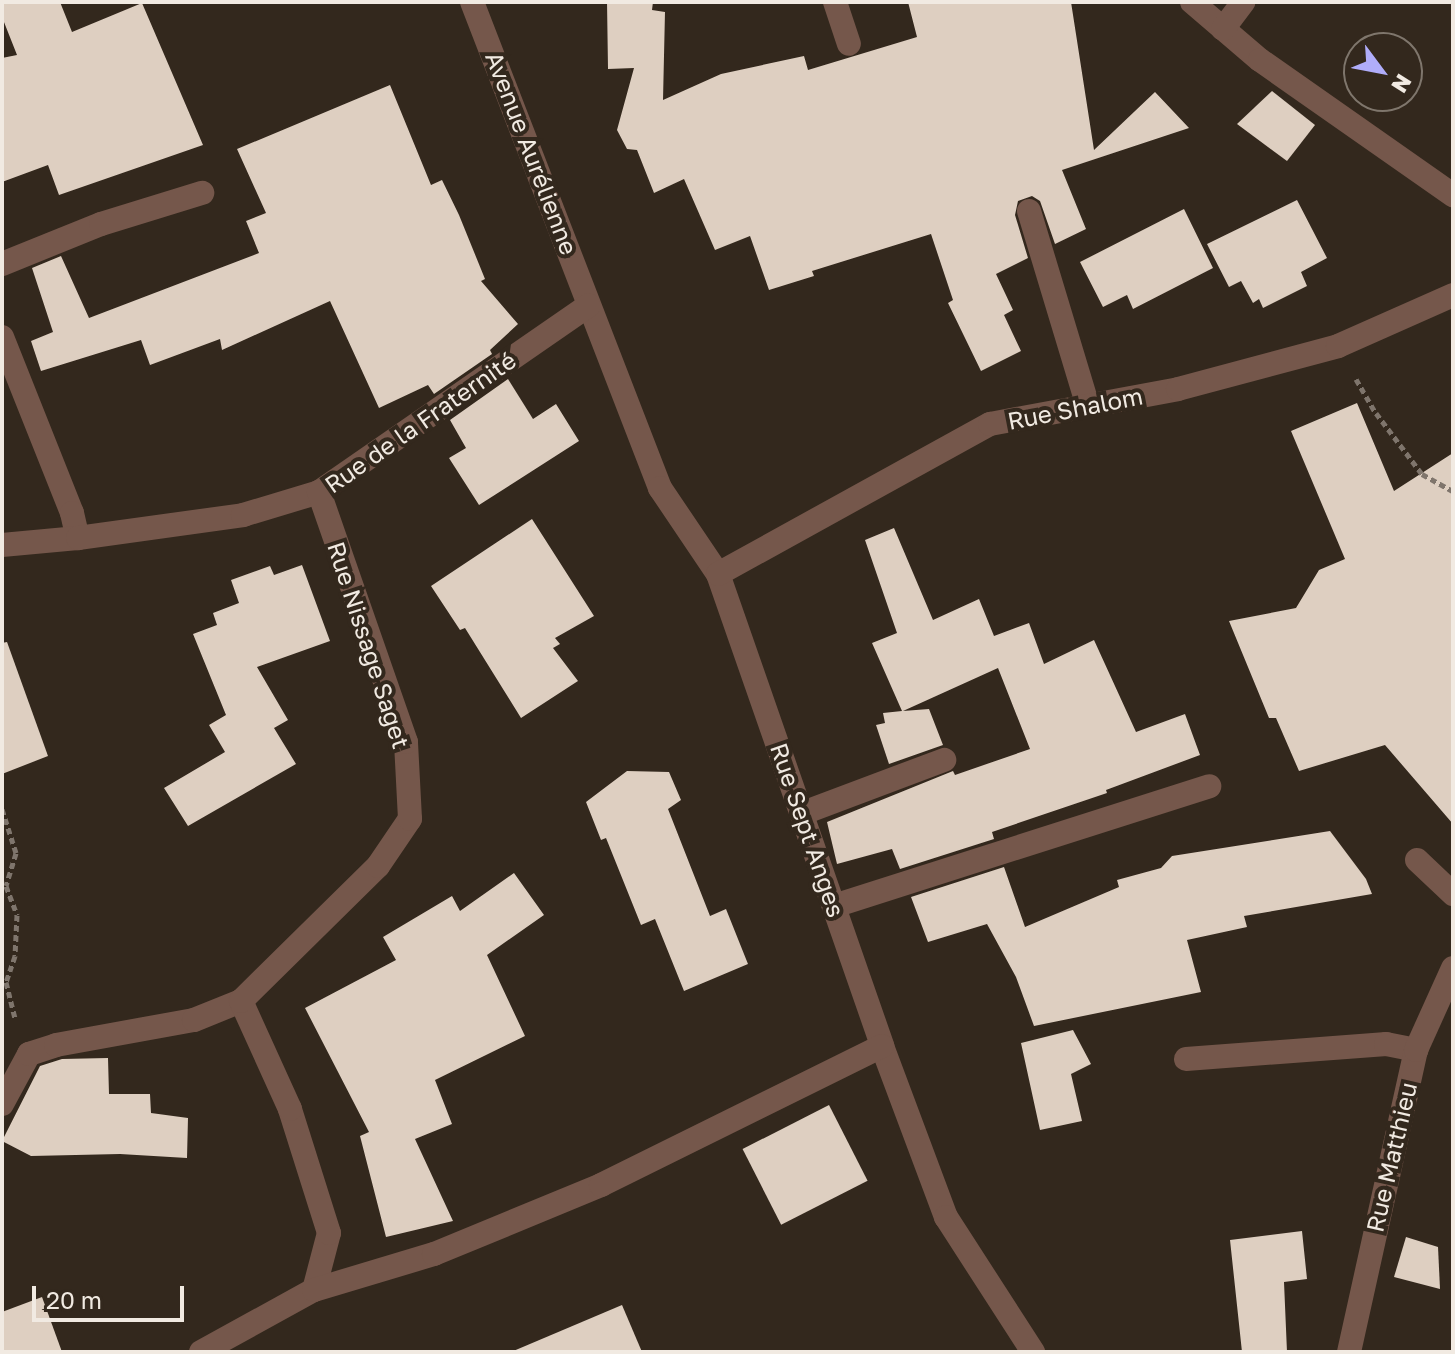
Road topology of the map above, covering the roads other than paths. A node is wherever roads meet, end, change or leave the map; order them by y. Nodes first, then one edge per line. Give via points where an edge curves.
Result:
1 (472, 2) edge
2 (835, 2) edge
3 (1192, 2) edge
4 (1243, 2) edge
5 (1223, 29) junction
6 (849, 44) dead end
7 (202, 193) dead end
8 (1453, 195) edge
9 (1029, 211) dead end
10 (2, 264) edge
11 (1453, 295) edge
12 (589, 305) junction
13 (2, 337) edge
14 (1087, 403) junction
15 (319, 492) junction
16 (78, 538) junction
17 (2, 545) edge
18 (718, 574) junction
19 (944, 760) dead end
20 (1209, 786) dead end
21 (803, 813) junction
22 (1417, 860) dead end
23 (1453, 894) edge
24 (834, 906) junction
25 (1453, 968) edge
26 (241, 1001) junction
27 (882, 1046) junction
28 (1416, 1050) junction
29 (1186, 1059) dead end
30 (2, 1104) edge
31 (314, 1290) junction
32 (201, 1352) edge
33 (1033, 1352) edge
34 (1349, 1352) edge

1 - 12 street, Avenue Aurélienne
2 - 6 street
3 - 5 street
4 - 5 street
5 - 8 street
7 - 10 street via 101,224
9 - 14 street
11 - 14 street, Rue Shalom via 1338,346 1178,389
12 - 15 street, Rue de la Fraternité
12 - 18 street, Rue Sept Anges via 660,488
13 - 16 street
14 - 18 street, Rue Shalom via 990,424
15 - 16 street, Rue de la Fraternité via 243,515
15 - 26 street, Rue Nissage Saget via 406,742 410,819 378,866
16 - 17 street, Rue de la Fraternité
18 - 21 street, Rue Sept Anges
19 - 21 street
20 - 24 street
21 - 24 street, Rue Sept Anges
22 - 23 street
24 - 27 street, Rue Sept Anges
25 - 28 street, Rue Matthieu
26 - 30 street via 194,1020 29,1054
26 - 31 street via 290,1109 329,1233
27 - 31 street via 601,1185 434,1254
27 - 33 street, Rue Sept Anges via 946,1217
28 - 29 street via 1386,1044
28 - 34 street, Rue Matthieu
31 - 32 street

